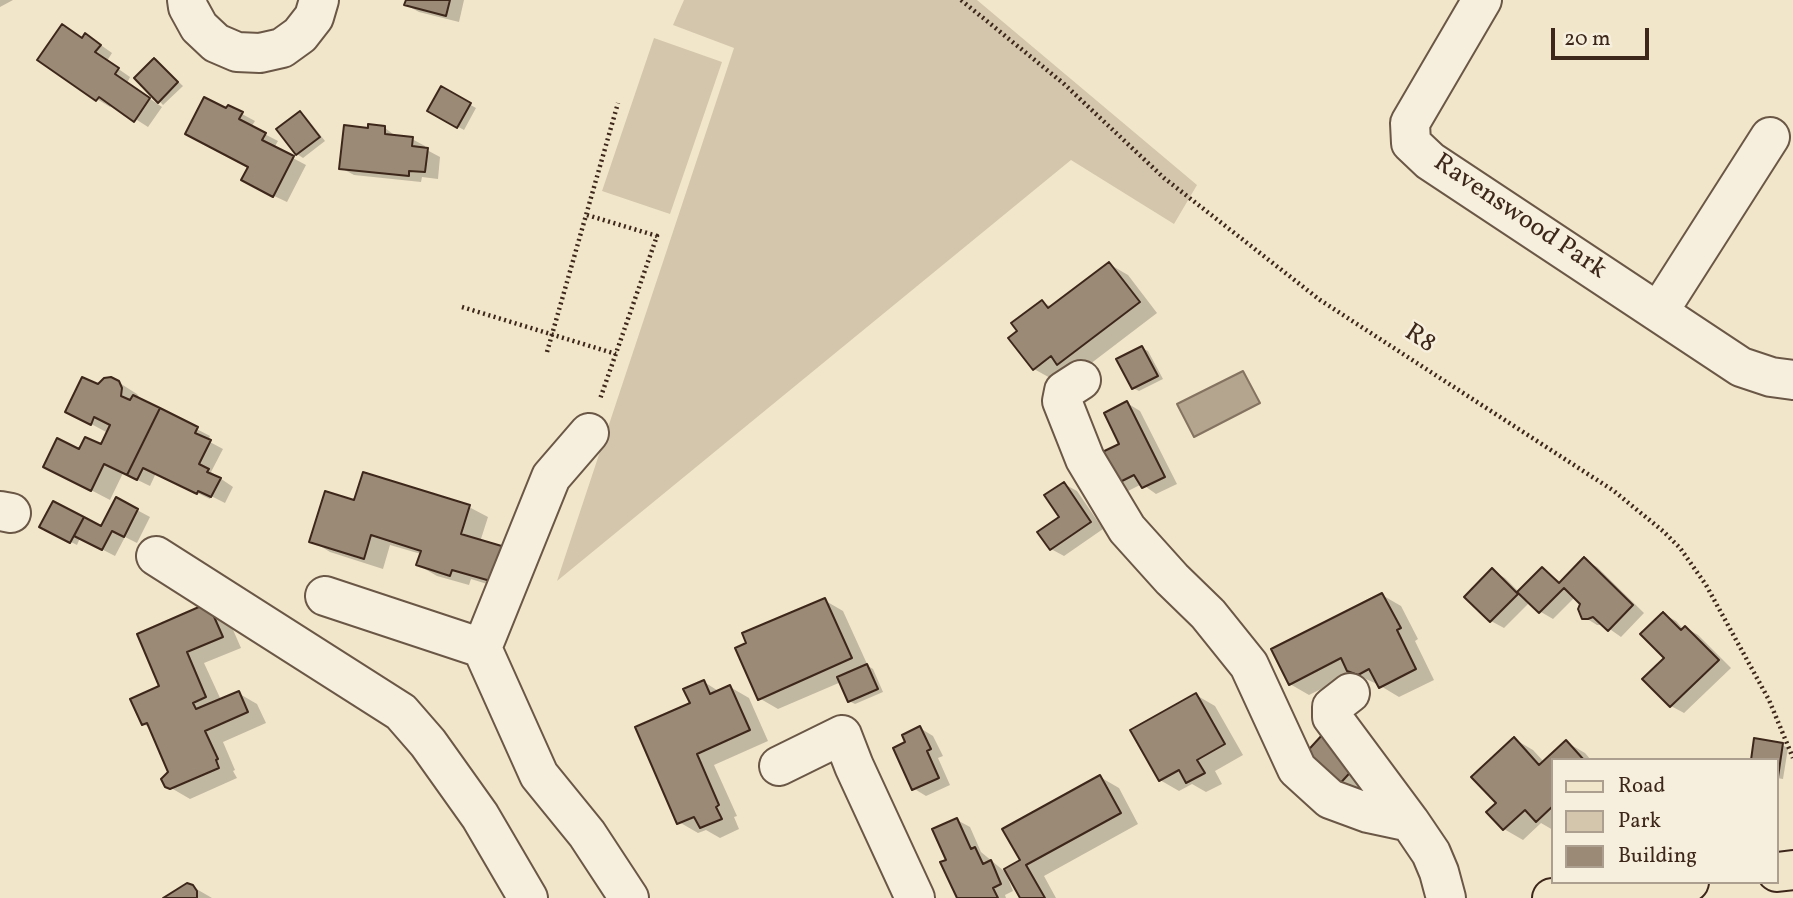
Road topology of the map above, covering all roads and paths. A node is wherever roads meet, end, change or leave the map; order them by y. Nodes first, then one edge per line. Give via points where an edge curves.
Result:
1 (187, 0) edge
2 (319, 0) edge
3 (961, 0) edge
4 (1482, 0) edge
5 (618, 103) dead end
6 (1770, 137) dead end
7 (587, 215) junction
8 (462, 307) dead end
9 (1659, 311) junction
10 (552, 333) junction
11 (547, 352) dead end
12 (616, 354) junction
13 (1081, 380) dead end
14 (1793, 380) edge
15 (589, 433) joint
16 (156, 556) dead end
17 (325, 596) dead end
18 (482, 648) junction
19 (1350, 693) dead end
20 (1793, 758) edge
21 (779, 766) dead end
22 (1410, 822) junction
23 (1672, 884) edge
24 (528, 898) edge
25 (629, 898) edge
26 (915, 898) edge
27 (1446, 898) edge
28 (1552, 898) edge

1 - 2 street via 199,27 216,43 237,52 260,53 282,48 300,35 314,17
3 - 20 path, R8 via 1063,83 1164,178 1320,300 1614,491 1664,532 1706,585 1769,701
4 - 9 street, Ravenswood Park via 1410,123 1411,144
5 - 7 path
6 - 9 street
7 - 10 path
7 - 12 path via 657,236
8 - 10 path
9 - 14 street, Ravenswood Park via 1741,367
10 - 11 path
10 - 12 path
12 - 15 path
13 - 22 street via 1064,391 1062,401 1085,459 1127,529 1208,614 1249,665 1297,769 1330,799
15 - 18 street via 551,477
16 - 24 street via 401,712 480,816
17 - 18 street
18 - 25 street via 538,775 587,834
19 - 22 street via 1332,707 1332,717
21 - 26 street via 842,735
22 - 27 street via 1431,853
23 - 28 main road

